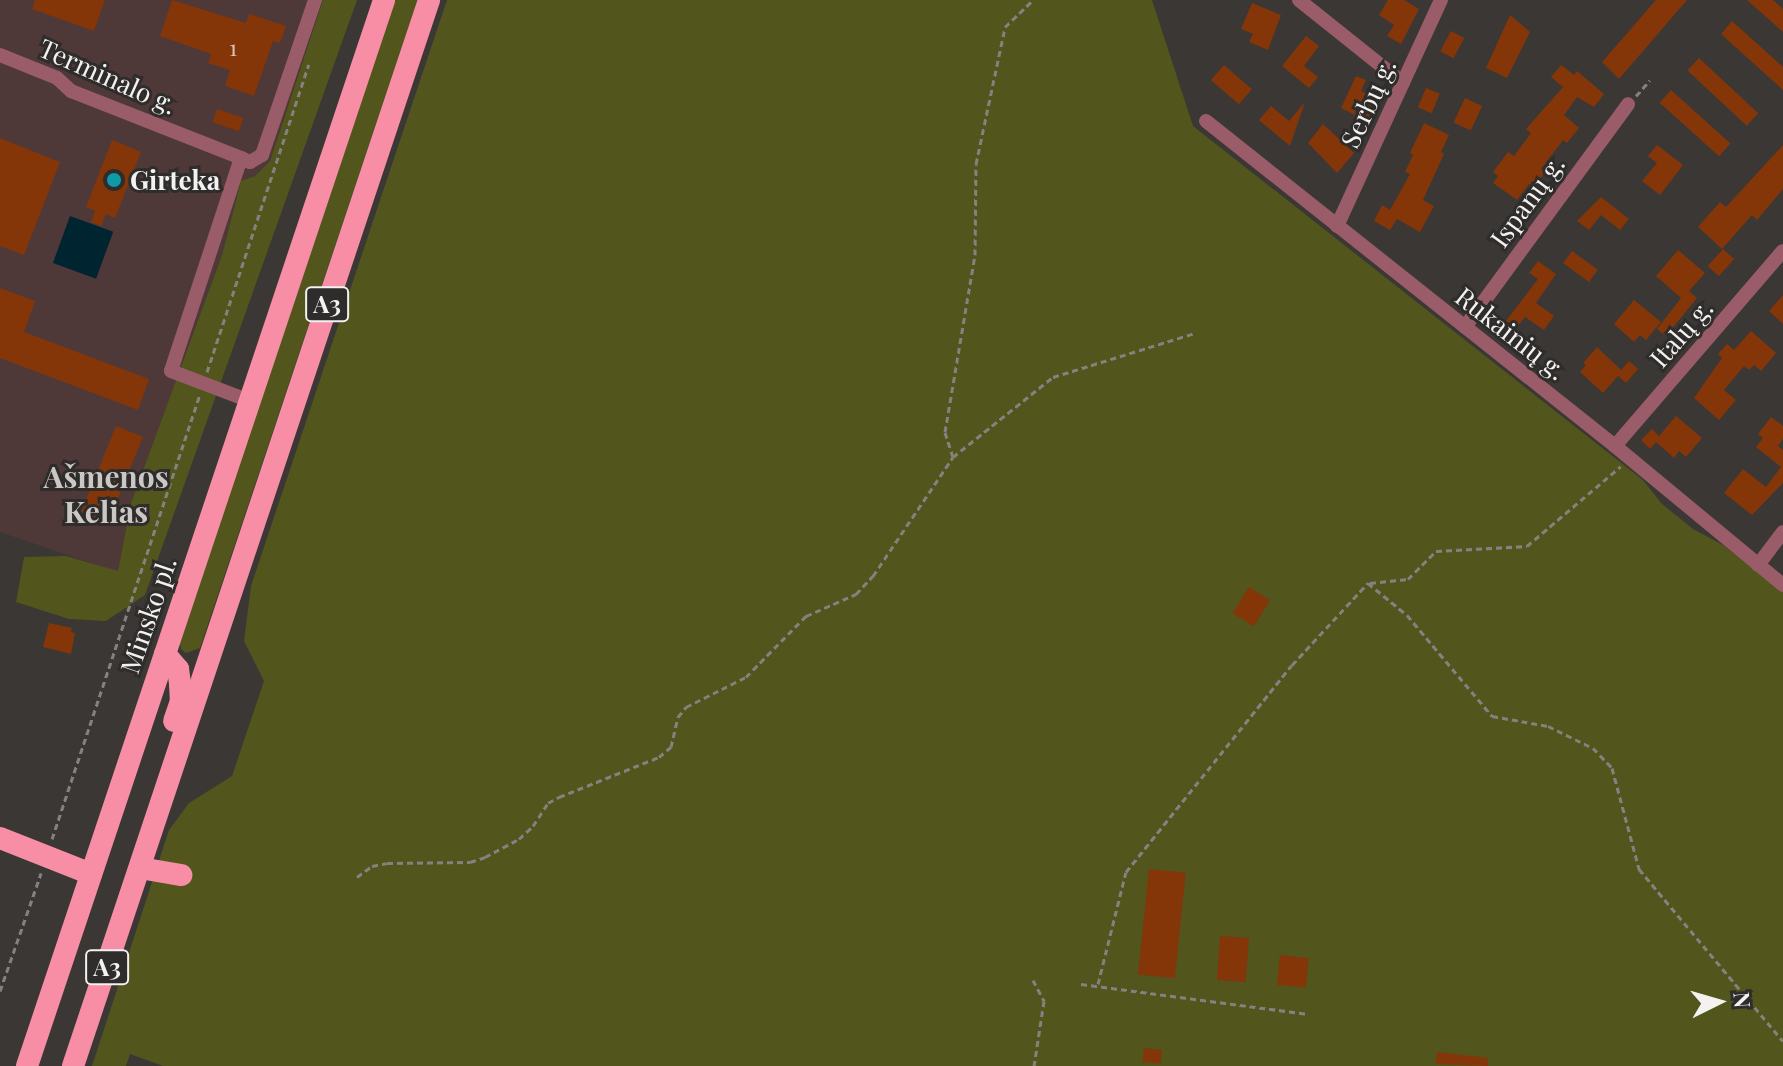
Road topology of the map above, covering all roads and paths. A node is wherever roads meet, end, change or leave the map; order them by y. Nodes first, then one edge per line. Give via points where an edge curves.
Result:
1 (315, 0) edge
2 (384, 0) edge
3 (429, 0) edge
4 (1033, 0) edge
5 (1299, 0) edge
6 (1441, 0) edge
7 (0, 55) edge
8 (311, 59) dead end
9 (1650, 80) dead end
10 (1403, 83) junction
11 (1628, 104) joint
12 (1206, 121) dead end
13 (241, 158) junction
14 (1337, 226) junction
15 (1783, 251) edge
16 (1465, 327) junction
17 (1195, 333) dead end
18 (204, 384) junction
19 (250, 401) junction
20 (1615, 446) junction
21 (953, 457) junction
22 (1630, 458) junction
23 (1783, 532) edge
24 (1758, 565) junction
25 (1368, 583) junction
26 (1783, 585) edge
27 (165, 654) junction
28 (152, 827) junction
29 (0, 838) edge
30 (47, 857) junction
31 (140, 868) junction
32 (91, 874) junction
33 (181, 875) dead end
34 (357, 877) dead end
35 (1033, 980) dead end
36 (1081, 984) dead end
37 (1098, 984) junction
38 (0, 991) edge
39 (1308, 1014) dead end
40 (1783, 1041) edge
41 (27, 1066) edge
42 (73, 1066) edge
43 (1034, 1066) edge

1 - 13 street via 262,155 250,162
2 - 19 highway, Minsko pl. / A3
3 - 28 highway, A3
4 - 21 path via 1005,27 976,164 975,255 945,432
5 - 10 street
6 - 10 street, Serbų g.
7 - 13 street, Terminalo g. via 57,78 71,91
8 - 18 path
9 - 11 path
10 - 14 street, Serbų g.
11 - 16 street, Ispanų g.
12 - 14 street, Rukainių g.
13 - 18 street via 171,371
14 - 16 street, Rukainių g.
15 - 20 street, Italų g.
16 - 20 street, Rukainių g.
17 - 21 path via 1053,377
18 - 19 street
18 - 30 path
19 - 27 highway, Minsko pl. / A3
20 - 22 street, Rukainių g.
21 - 34 path via 856,594 806,616 746,677 686,707 671,747 659,757 548,803 519,839 485,857 470,862 387,863
22 - 24 street, Rukainių g.
22 - 25 path via 1527,546 1436,551 1408,579
23 - 24 street
24 - 26 street, Rukainių g.
25 - 37 path via 1292,665 1126,872
25 - 40 path via 1407,615 1492,716 1548,726 1593,748 1612,768 1639,869
27 - 28 highway via 178,669 181,701 157,774
27 - 32 highway, Minsko pl. / A3
28 - 31 highway, A3
29 - 30 highway
30 - 32 highway
30 - 38 path
31 - 33 highway
31 - 42 highway, A3
32 - 41 highway, Minsko pl. / A3
35 - 43 path via 1044,1001
36 - 37 path
37 - 39 path

